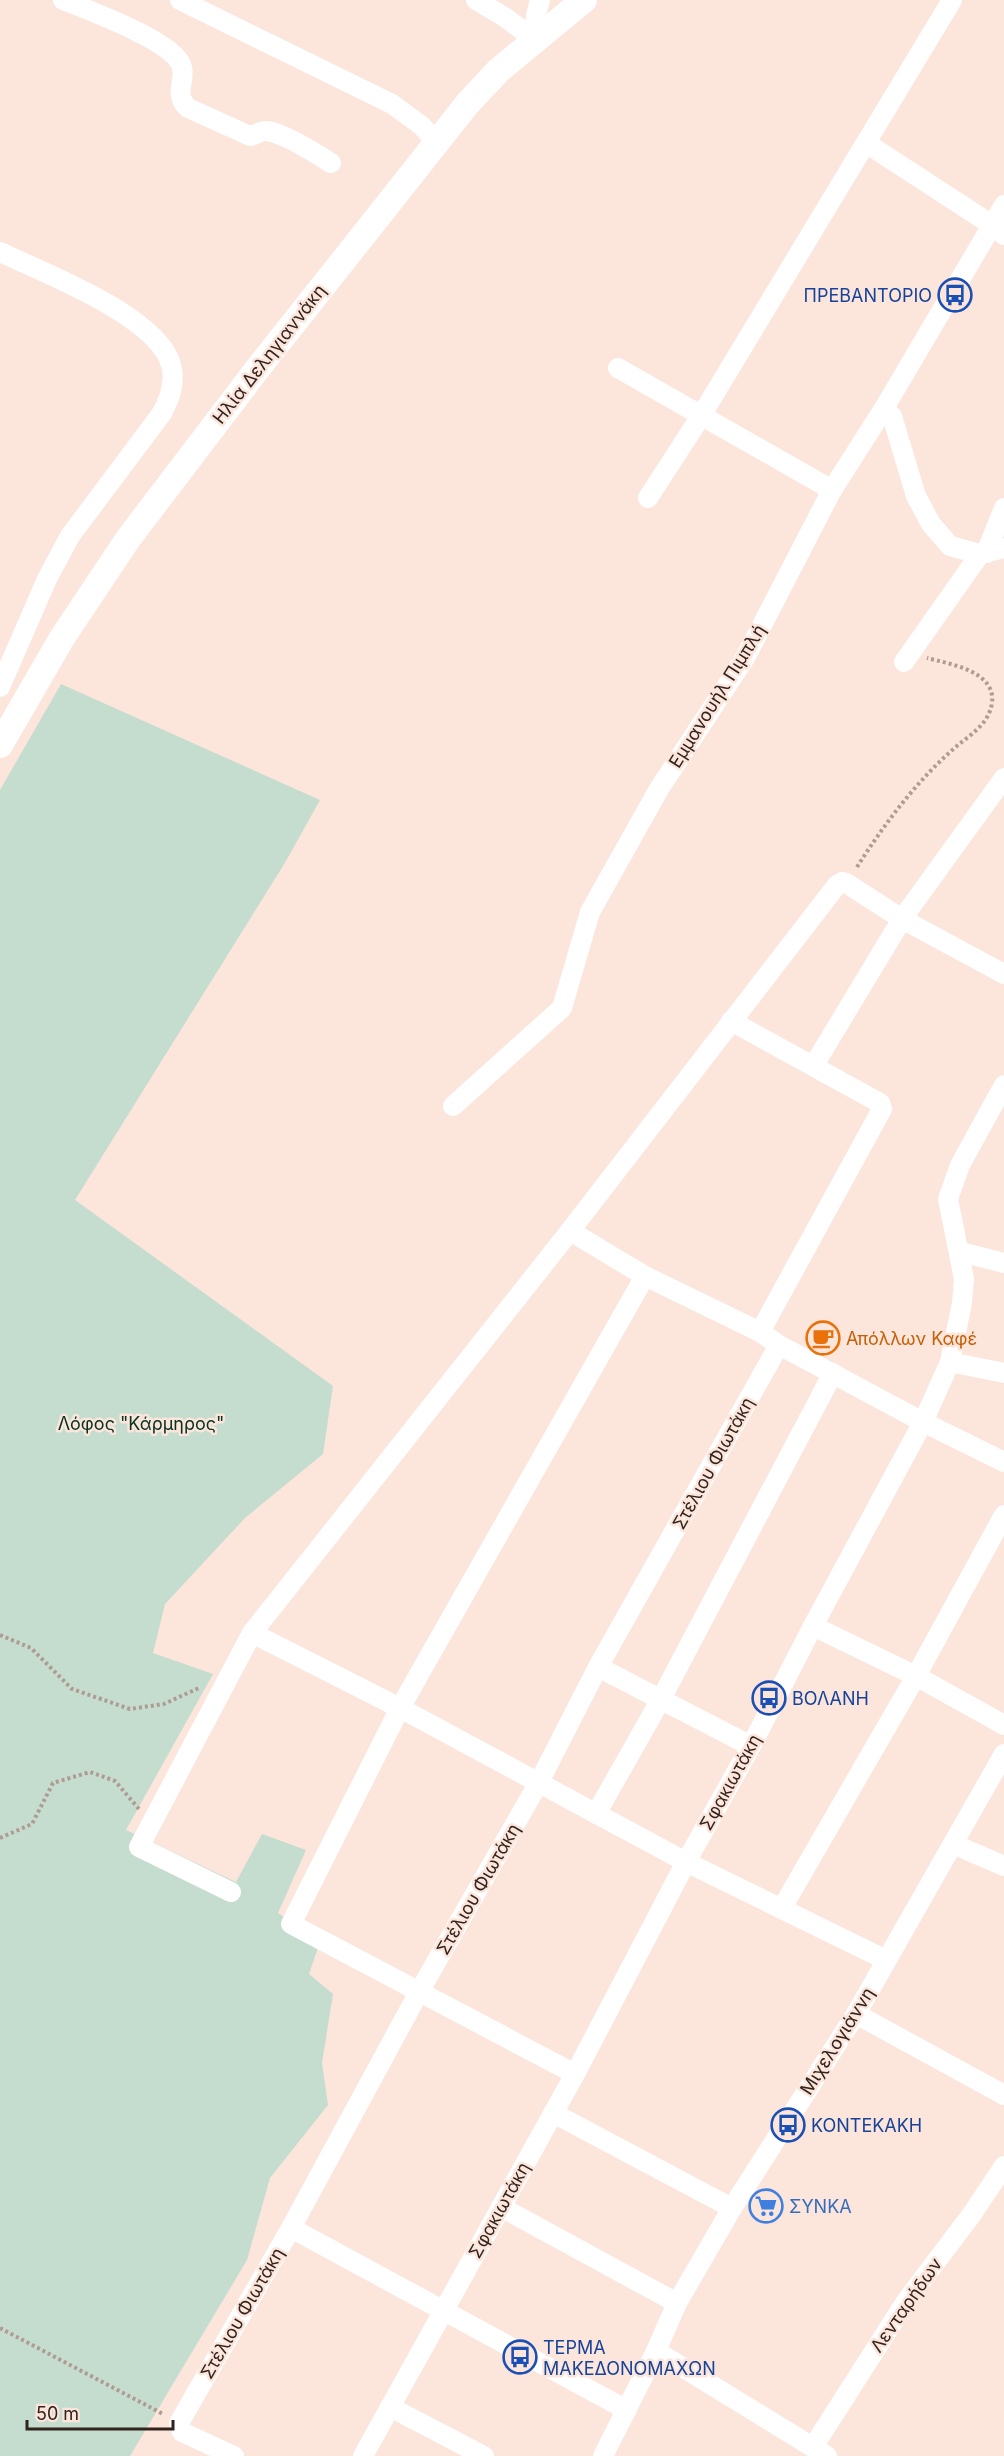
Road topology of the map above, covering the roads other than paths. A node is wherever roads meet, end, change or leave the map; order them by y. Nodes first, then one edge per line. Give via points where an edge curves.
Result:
1 (63, 0) edge
2 (180, 0) edge
3 (476, 0) edge
4 (540, 0) edge
5 (584, 0) edge
6 (952, 0) edge
7 (534, 39) junction
8 (436, 142) junction
9 (866, 143) junction
10 (331, 163) dead end
11 (1004, 205) edge
12 (998, 230) edge
13 (0, 252) edge
14 (618, 368) dead end
15 (883, 410) junction
16 (701, 416) junction
17 (832, 490) junction
18 (648, 498) dead end
19 (1004, 508) edge
20 (990, 551) edge
21 (907, 658) road end
22 (0, 687) edge
23 (0, 746) edge
24 (1004, 778) edge
25 (902, 919) junction
26 (1004, 974) edge
27 (731, 1021) junction
28 (814, 1065) junction
29 (1004, 1085) edge
30 (453, 1106) dead end
31 (570, 1231) junction
32 (961, 1252) junction
33 (1004, 1263) edge
34 (645, 1276) junction
35 (760, 1332) junction
36 (780, 1345) junction
37 (950, 1362) junction
38 (833, 1372) junction
39 (1004, 1373) edge
40 (923, 1422) junction
41 (1004, 1462) edge
42 (1004, 1515) edge
43 (813, 1626) junction
44 (252, 1634) junction
45 (598, 1667) junction
46 (916, 1676) junction
47 (661, 1699) junction
48 (400, 1708) junction
49 (1004, 1725) edge
50 (751, 1746) junction
51 (1004, 1754) edge
52 (538, 1784) junction
53 (596, 1814) junction
54 (953, 1844) junction
55 (686, 1862) junction
56 (1004, 1866) edge
57 (231, 1892) dead end
58 (782, 1908) junction
59 (886, 1960) junction
60 (419, 1992) junction
61 (856, 2014) junction
62 (575, 2073) junction
63 (1004, 2095) edge
64 (554, 2113) junction
65 (1004, 2166) edge
66 (501, 2208) junction
67 (732, 2208) junction
68 (291, 2228) junction
69 (677, 2303) junction
70 (444, 2309) junction
71 (656, 2351) junction
72 (390, 2407) junction
73 (627, 2410) junction
74 (820, 2451) edge
75 (234, 2456) edge
76 (363, 2456) edge
77 (484, 2456) edge
78 (603, 2456) edge

1 - 10 street via 168,50 183,69 181,102 188,108 250,136 270,131
2 - 8 street via 392,104
3 - 7 street
4 - 7 street
5 - 7 street, Ηλία Δεληγιαννάκη
6 - 9 street
7 - 8 street, Ηλία Δεληγιαννάκη via 499,70
8 - 23 street, Ηλία Δεληγιαννάκη via 128,539 62,638
9 - 12 street
9 - 16 street
11 - 12 street, Εµµανουήλ Πιµπλή
12 - 15 street, Εµµανουήλ Πιµπλή
13 - 22 street via 129,316 160,344 171,364 174,383 162,413 70,536
14 - 16 street
15 - 17 street, Εµµανουήλ Πιµπλή
15 - 20 street via 892,416 916,496 931,524 950,546
16 - 17 street
16 - 18 street
17 - 30 street, Εµµανουήλ Πιµπλή via 746,658 659,789 590,912 562,1008
19 - 20 street
20 - 21 street
24 - 25 street
25 - 26 street
25 - 27 street via 846,883 840,883
25 - 28 street
27 - 28 street
27 - 31 street
28 - 35 street via 879,1102 882,1109
29 - 32 street, Σφακιωτάκη via 960,1165 948,1199
31 - 34 street
31 - 44 street
32 - 33 street
32 - 37 street, Σφακιωτάκη via 962,1303
34 - 35 street
34 - 48 street
35 - 36 street
36 - 38 street
36 - 45 street, Στέλιου Φιωτάκη
37 - 39 street
37 - 40 street, Σφακιωτάκη
38 - 40 street
38 - 47 street
40 - 41 street
40 - 43 street, Σφακιωτάκη
42 - 46 street
43 - 46 street
43 - 50 street, Σφακιωτάκη
44 - 48 street
44 - 57 street via 139,1848
45 - 47 street
45 - 52 street, Στέλιου Φιωτάκη
46 - 49 street
46 - 58 street
47 - 50 street
47 - 53 street
48 - 52 street
48 - 60 street via 291,1924
50 - 55 street, Σφακιωτάκη
51 - 54 street, Μιχελογιάννη
52 - 53 street
52 - 60 street, Στέλιου Φιωτάκη
53 - 55 street
54 - 56 street
54 - 59 street, Μιχελογιάννη
55 - 58 street
55 - 62 street, Σφακιωτάκη
58 - 59 street
59 - 61 street, Μιχελογιάννη
60 - 62 street
60 - 68 street, Στέλιου Φιωτάκη
61 - 63 street
61 - 67 street, Μιχελογιάννη
62 - 64 street, Σφακιωτάκη
64 - 66 street, Σφακιωτάκη
64 - 67 street
65 - 74 street, Λενταρήδων via 907,2300
66 - 69 street
66 - 70 street, Σφακιωτάκη
67 - 69 street, Μιχελογιάννη
68 - 70 street
68 - 75 street, Στέλιου Φιωτάκη via 181,2427
69 - 71 street, Μιχελογιάννη
70 - 72 street, Σφακιωτάκη
70 - 73 street
71 - 73 street, Μιχελογιάννη
71 - 74 street
72 - 76 street, Σφακιωτάκη
72 - 77 street
73 - 78 street, Μιχελογιάννη

